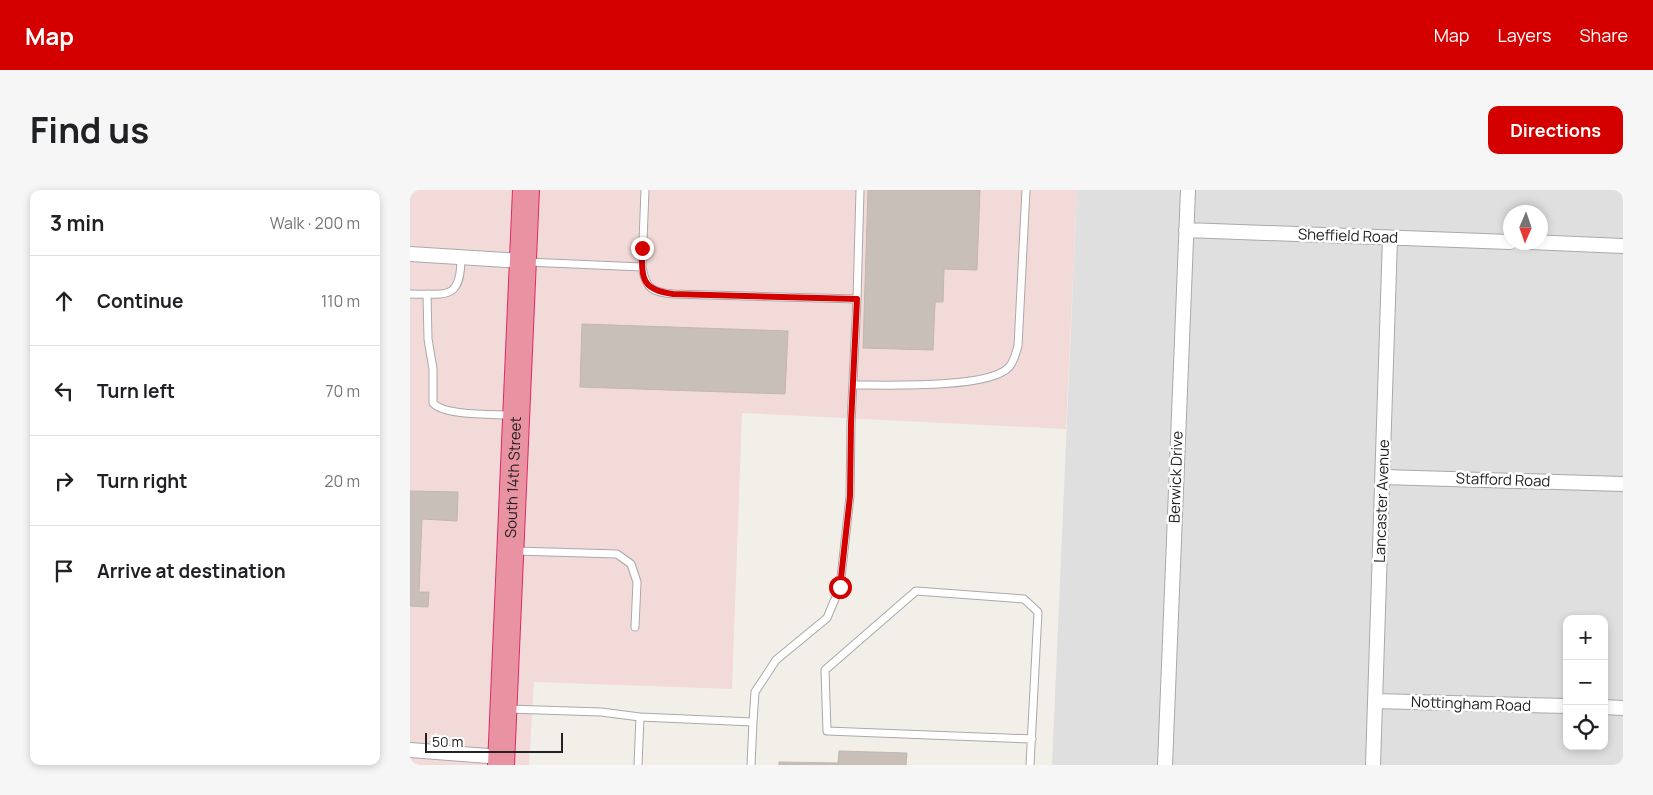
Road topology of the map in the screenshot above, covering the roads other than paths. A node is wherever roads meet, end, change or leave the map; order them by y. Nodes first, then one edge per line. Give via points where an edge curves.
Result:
1 (526, 190) edge
2 (645, 190) edge
3 (860, 190) edge
4 (1026, 190) edge
5 (1188, 190) edge
6 (1186, 230) junction
7 (1390, 238) junction
8 (1503, 242) edge
9 (1548, 243) edge
10 (1623, 246) edge
11 (410, 254) edge
12 (461, 257) junction
13 (524, 262) junction
14 (642, 267) junction
15 (410, 294) edge
16 (427, 294) junction
17 (857, 299) junction
18 (853, 385) junction
19 (516, 415) junction
20 (1383, 477) junction
21 (1623, 484) edge
22 (510, 550) junction
23 (636, 627) dead end
24 (1375, 701) junction
25 (1563, 706) edge
26 (1608, 707) edge
27 (1623, 708) edge
28 (503, 709) junction
29 (640, 717) junction
30 (752, 722) junction
31 (1032, 738) junction
32 (410, 750) edge
33 (501, 761) edge
34 (638, 765) edge
35 (751, 765) edge
36 (1030, 765) edge
37 (1165, 765) edge
38 (1372, 765) edge

1 - 13 highway, South 14th Street
2 - 14 lane
3 - 17 lane
4 - 18 lane via 1018,346 1009,368 983,380
5 - 6 street, Berwick Drive
6 - 7 street, Sheffield Road
6 - 37 street, Berwick Drive
7 - 8 street, Sheffield Road
7 - 20 street, Lancaster Avenue
9 - 10 street
11 - 12 street
12 - 13 street
12 - 16 lane via 456,288 450,293
13 - 14 lane
13 - 19 highway, South 14th Street
14 - 17 lane via 648,286 658,292
15 - 16 lane
16 - 19 lane via 433,404 448,411
17 - 18 lane
18 - 30 lane via 850,496 840,587 827,618 776,660 755,692
19 - 22 highway, South 14th Street
20 - 21 street, Stafford Road
20 - 24 street, Lancaster Avenue
22 - 23 lane via 617,554 631,564 637,582
22 - 28 highway, South 14th Street
24 - 25 street, Nottingham Road
24 - 38 street, Lancaster Avenue
26 - 27 street
28 - 29 lane via 602,712
28 - 33 highway, South 14th Street
29 - 30 lane
29 - 34 lane
30 - 35 lane
31 - 31 lane via 1038,612 1024,598 916,591 825,670 827,731
31 - 36 lane
32 - 33 street

